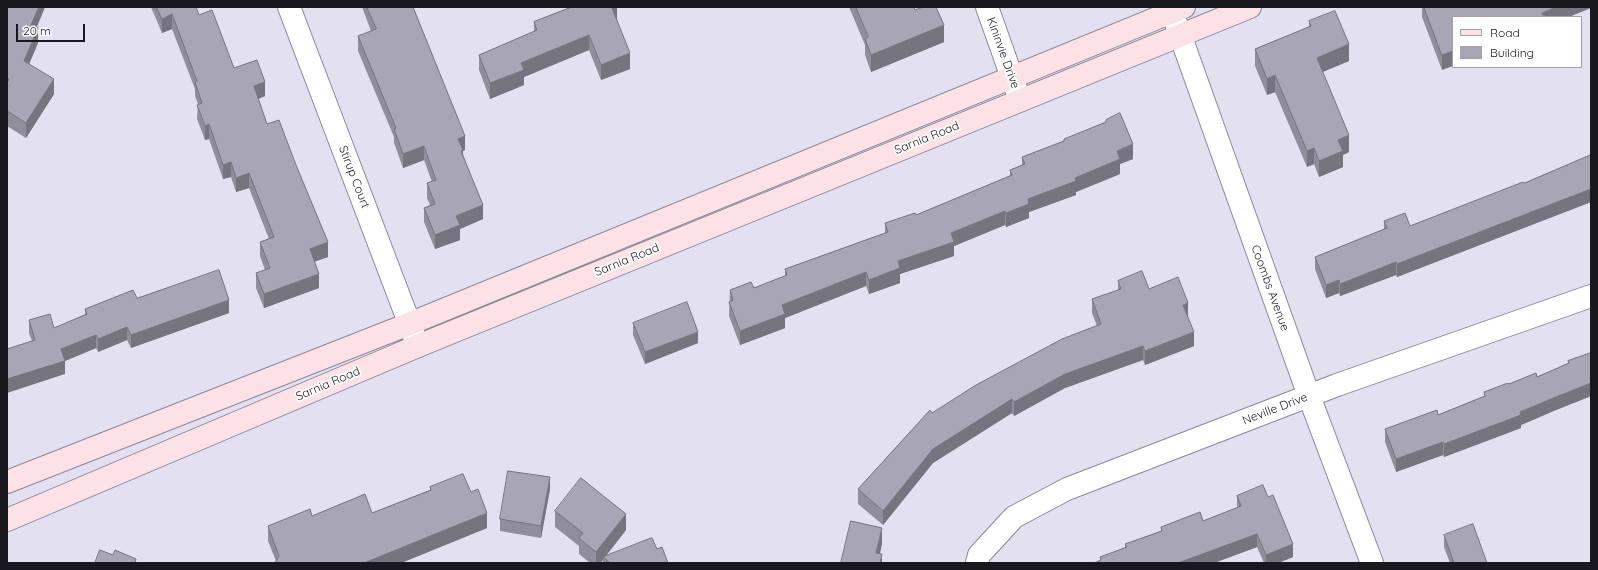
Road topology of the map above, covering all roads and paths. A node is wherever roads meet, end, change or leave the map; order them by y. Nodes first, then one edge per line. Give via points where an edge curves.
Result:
1 (289, 7) edge
2 (987, 7) edge
3 (1250, 7) edge
4 (1178, 9) edge
5 (1180, 36) junction
6 (1012, 77) junction
7 (1020, 100) junction
8 (1591, 296) edge
9 (409, 324) junction
10 (418, 346) junction
11 (1309, 396) junction
12 (7, 482) edge
13 (7, 520) edge
14 (978, 559) edge
15 (1372, 563) edge

1 - 9 street, Stirup Court
2 - 6 street, Kininvie Drive
3 - 5 main road, Sarnia Road
4 - 5 street, Coombs Avenue
4 - 6 main road, Sarnia Road
5 - 7 main road, Sarnia Road
5 - 11 street, Coombs Avenue
6 - 7 street, Kininvie Drive
6 - 9 main road, Sarnia Road
7 - 10 main road, Sarnia Road
8 - 11 street, Neville Drive
9 - 10 street, Stirup Court
9 - 12 main road, Sarnia Road
10 - 13 main road, Sarnia Road
11 - 14 street, Neville Drive via 1067,489 1014,517
11 - 15 street, Coombs Avenue

